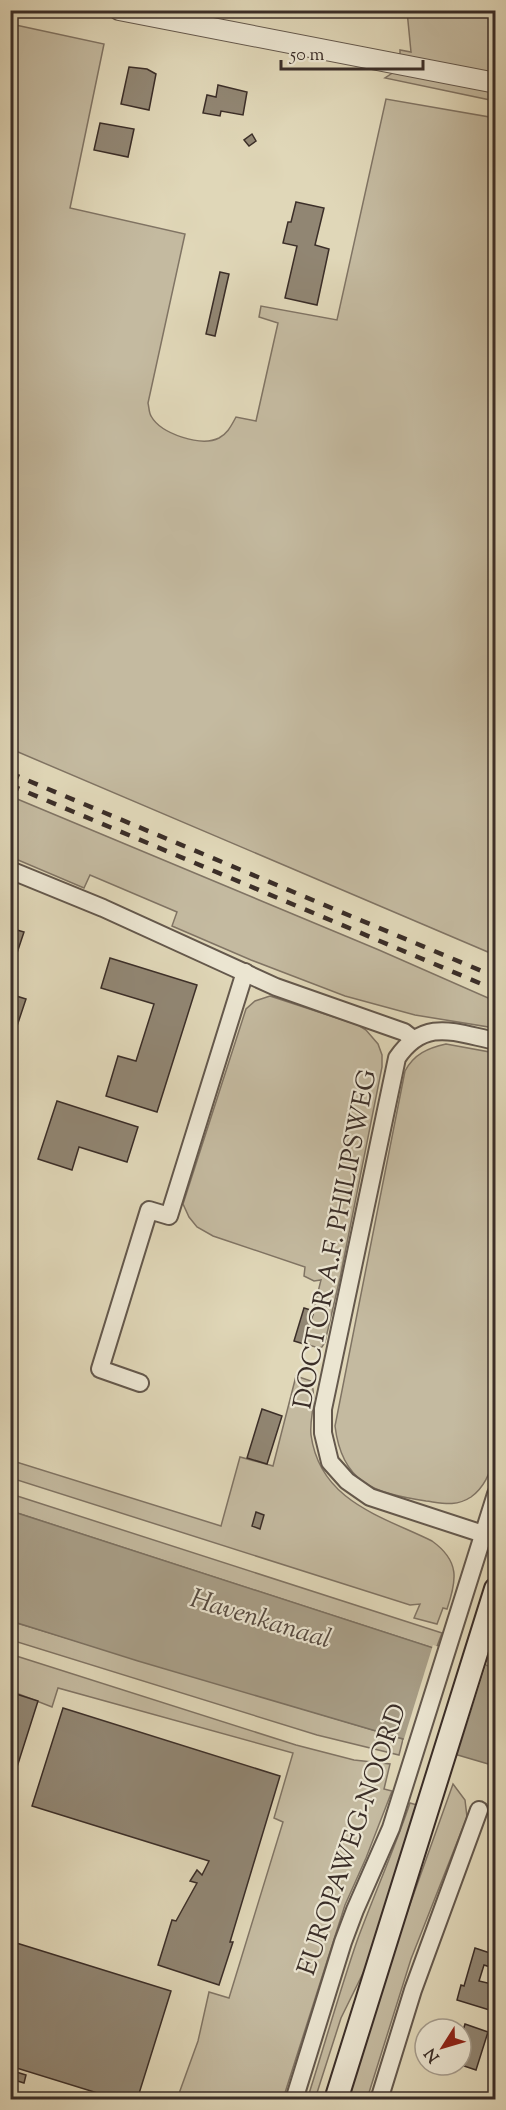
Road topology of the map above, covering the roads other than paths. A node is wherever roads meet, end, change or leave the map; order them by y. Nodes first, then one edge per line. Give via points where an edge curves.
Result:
1 (119, 10) edge
2 (495, 82) edge
3 (10, 870) edge
4 (246, 972) junction
5 (413, 1039) junction
6 (495, 1041) edge
7 (140, 1383) dead end
8 (495, 1494) edge
9 (483, 1534) junction
10 (495, 1589) edge
11 (479, 1809) dead end
12 (294, 2100) edge
13 (336, 2100) edge
14 (379, 2100) edge

1 - 2 street
3 - 4 street
4 - 5 street via 276,987 404,1032
4 - 7 street via 169,1216 149,1209 100,1369
5 - 6 street via 438,1030
5 - 9 street, DOCTOR A.F. PHILIPSWEG via 397,1058 393,1074 323,1409 323,1433 330,1462 347,1481 370,1497
8 - 9 street, EUROPAWEG-NOORD
9 - 12 street, EUROPAWEG-NOORD via 391,1828 343,1942
10 - 13 main road
11 - 14 street via 413,1990

